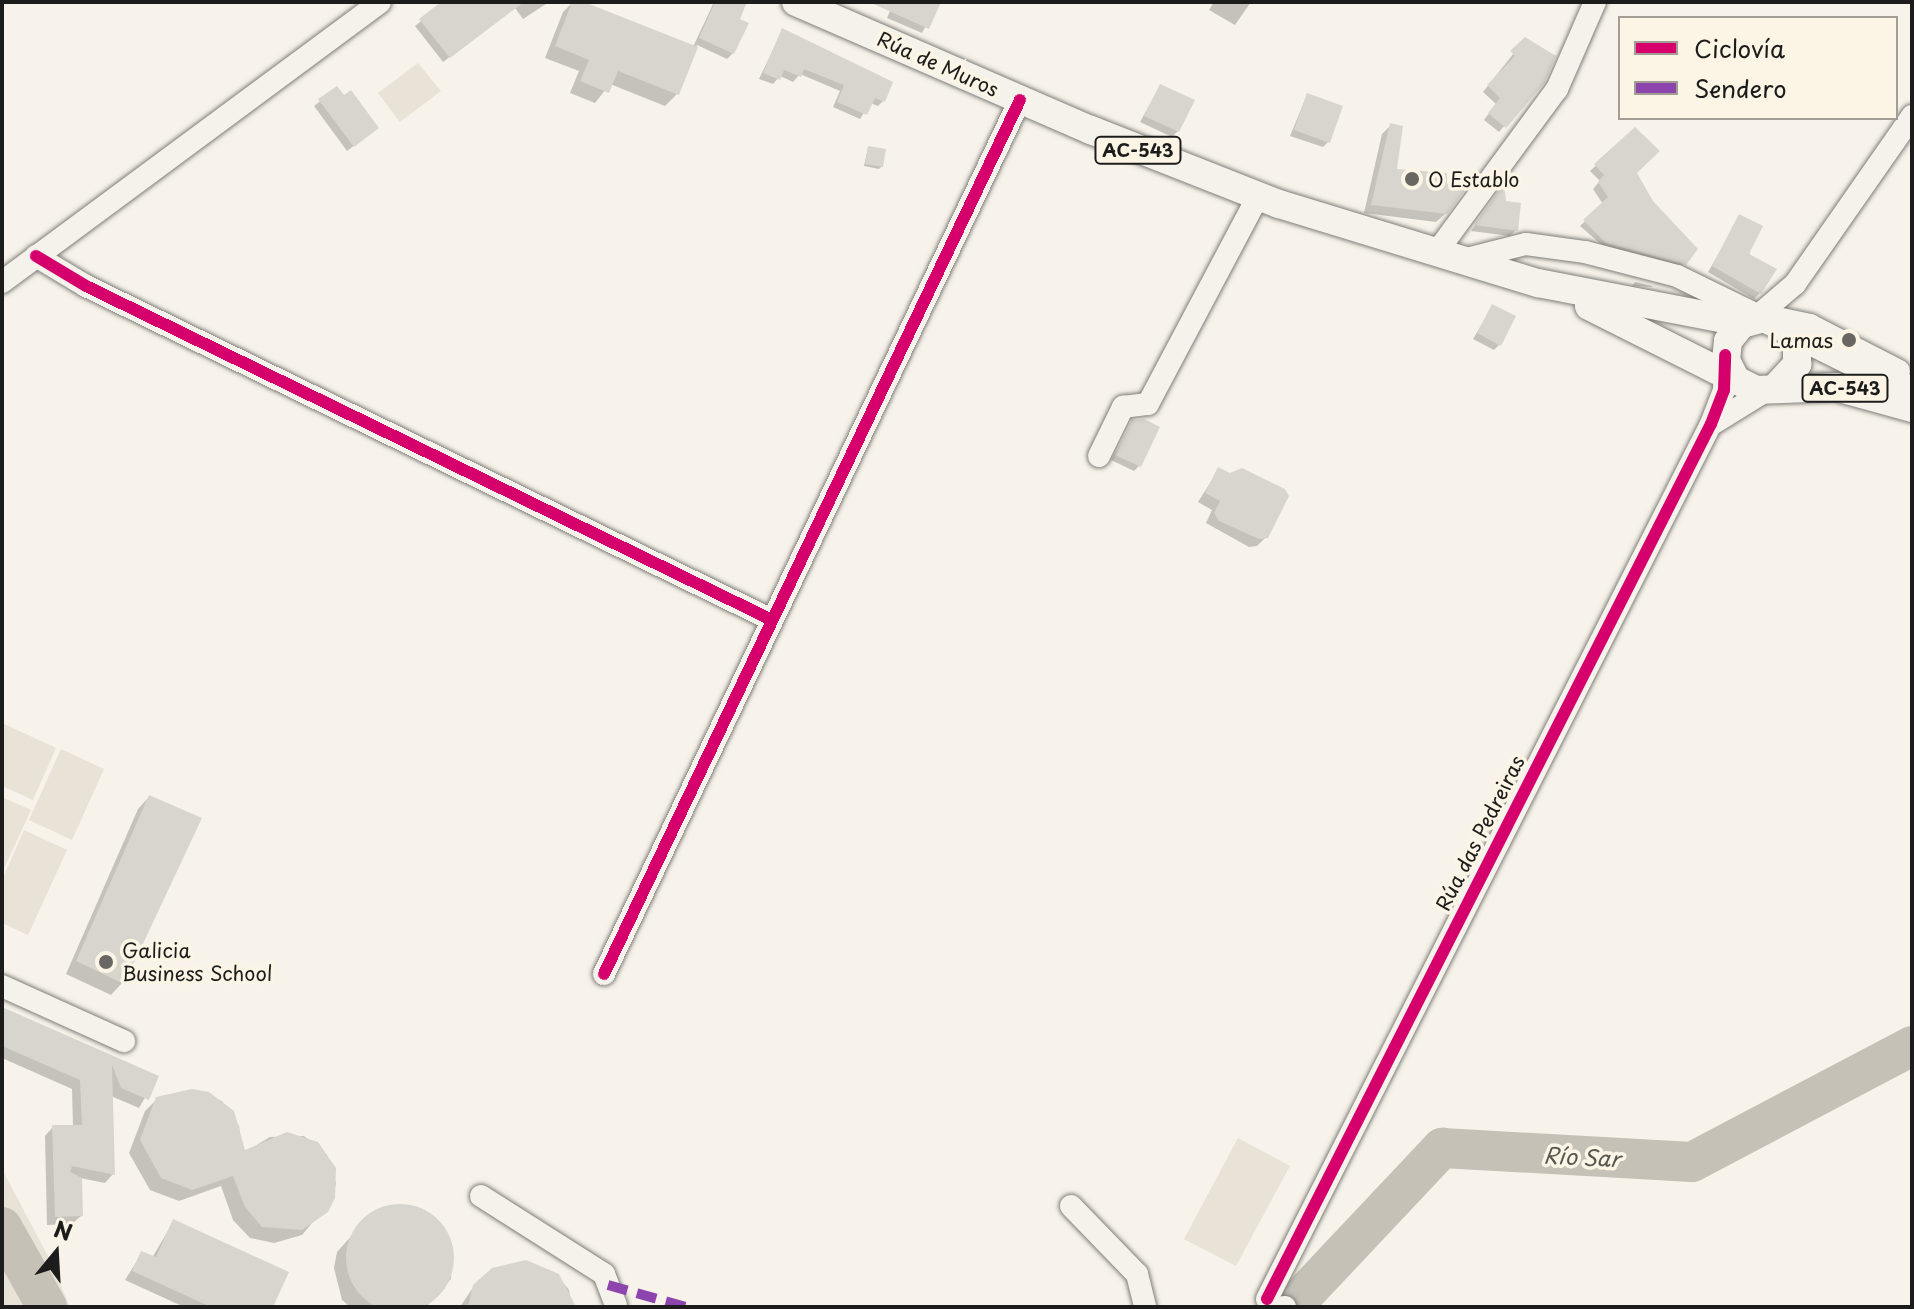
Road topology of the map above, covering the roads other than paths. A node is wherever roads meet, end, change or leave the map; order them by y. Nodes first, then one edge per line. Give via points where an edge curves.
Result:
1 (380, 2) edge
2 (796, 2) edge
3 (1595, 2) edge
4 (1020, 100) junction
5 (1912, 116) edge
6 (1258, 196) junction
7 (36, 256) junction
8 (1450, 256) junction
9 (2, 282) edge
10 (1538, 283) junction
11 (1795, 284) junction
12 (1777, 325) junction
13 (1724, 371) junction
14 (1912, 381) edge
15 (1771, 389) junction
16 (1912, 391) edge
17 (1912, 408) edge
18 (1711, 424) junction
19 (1099, 456) dead end
20 (772, 620) junction
21 (604, 974) dead end
22 (2, 986) edge
23 (124, 1041) dead end
24 (481, 1196) dead end
25 (1071, 1206) dead end
26 (1279, 1304) edge
27 (616, 1306) edge
28 (1145, 1307) edge

1 - 7 street
2 - 4 main road, Rúa de Muros / AC-543
3 - 8 street via 1550,99
4 - 6 main road, Rúa de Muros / AC-543
4 - 20 street
5 - 11 street
6 - 8 main road, AC-543
6 - 19 street via 1148,404 1123,407
7 - 9 street
7 - 20 street via 86,286
8 - 10 main road, AC-543
8 - 12 street via 1526,244 1585,252 1677,276
10 - 12 main road, AC-543
10 - 13 main road, AC-543
11 - 12 street
11 - 12 street
12 - 13 main road via 1730,336
12 - 14 street via 1855,346
12 - 15 main road, AC-543 via 1795,370
12 - 16 main road, AC-543
13 - 15 main road, AC-543 via 1747,388
13 - 18 street, Rúa das Pedreiras
15 - 17 main road, AC-543 via 1854,389
15 - 18 street
18 - 26 street, Rúa das Pedreiras
20 - 21 street
22 - 23 street
24 - 27 street via 604,1274
25 - 28 street via 1137,1274

